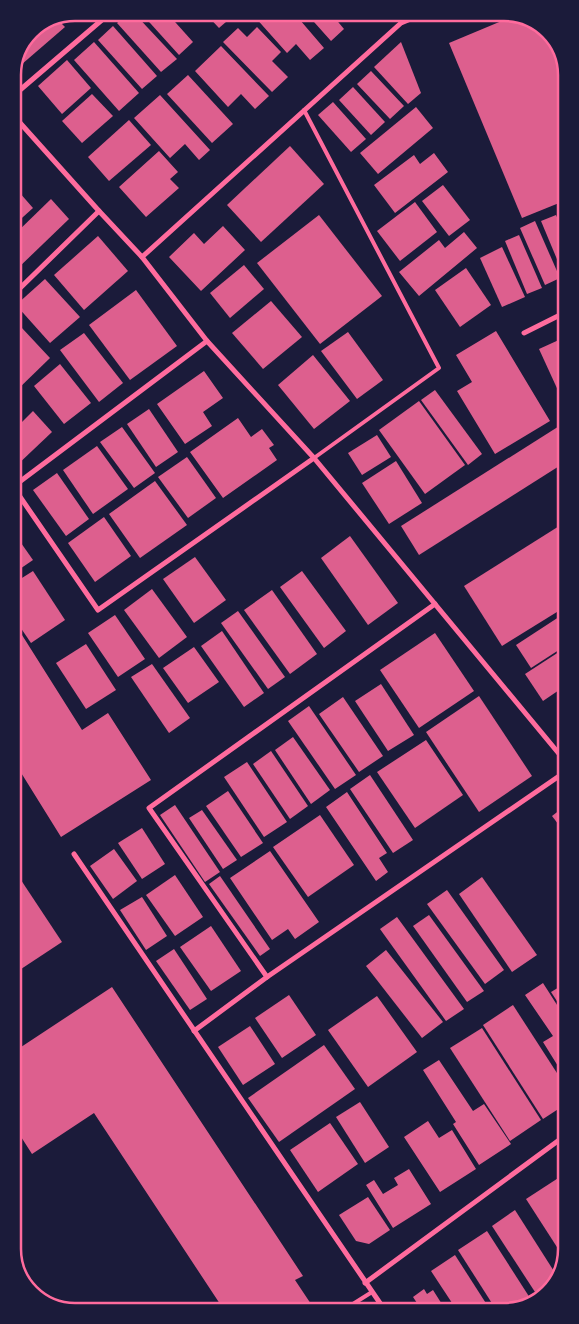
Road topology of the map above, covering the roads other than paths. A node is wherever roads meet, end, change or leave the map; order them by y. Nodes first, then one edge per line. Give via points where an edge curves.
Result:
1 (100, 21) edge
2 (406, 21) edge
3 (21, 89) edge
4 (304, 110) junction
5 (21, 124) edge
6 (99, 211) junction
7 (142, 257) junction
8 (21, 286) edge
9 (558, 316) edge
10 (524, 333) dead end
11 (207, 341) junction
12 (314, 458) junction
13 (21, 482) edge
14 (21, 497) edge
15 (435, 604) junction
16 (558, 753) edge
17 (558, 777) edge
18 (74, 854) dead end
19 (267, 977) junction
20 (194, 1031) junction
21 (558, 1141) edge
22 (365, 1283) junction
23 (372, 1292) junction
24 (355, 1303) edge
25 (380, 1303) edge

1 - 3 street
2 - 4 street
4 - 7 street
4 - 12 lane via 439,368
5 - 6 street
6 - 7 street
6 - 8 street
7 - 11 street
9 - 10 street
11 - 12 street
11 - 13 street
12 - 14 street via 98,610
12 - 15 street
15 - 16 street
15 - 19 street via 149,808
17 - 19 street
18 - 20 street
19 - 20 street
20 - 22 street
21 - 22 street
22 - 23 street
23 - 24 lane
23 - 25 street

